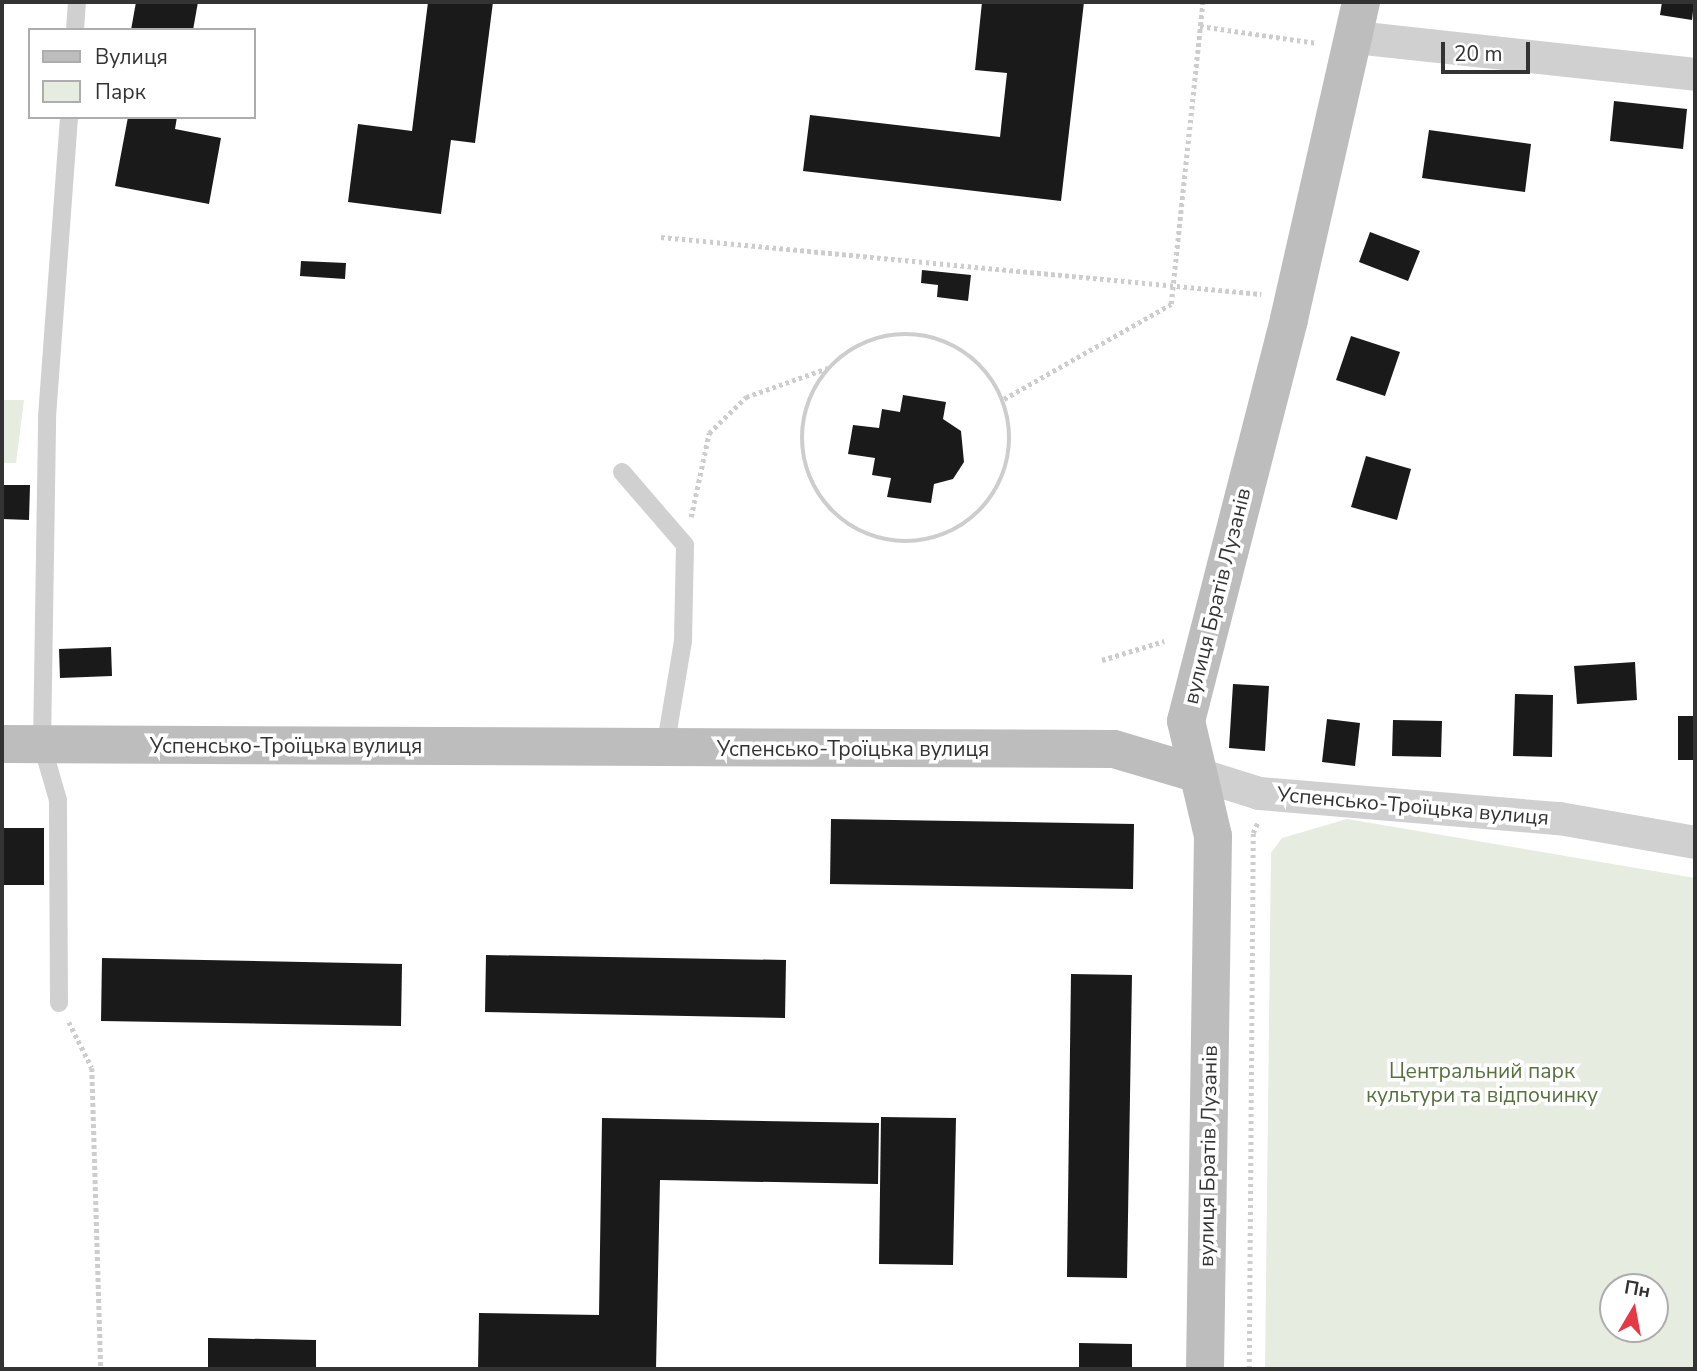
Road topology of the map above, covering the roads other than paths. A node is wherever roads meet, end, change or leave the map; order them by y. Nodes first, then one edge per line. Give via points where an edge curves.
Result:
1 (77, 2) edge
2 (1345, 27) edge
3 (75, 28) edge
4 (1695, 74) edge
5 (68, 119) edge
6 (622, 472) dead end
7 (2, 744) edge
8 (42, 744) junction
9 (665, 748) junction
10 (1195, 773) junction
11 (1695, 842) edge
12 (59, 1003) road end
13 (1205, 1369) edge

1 - 3 lane
2 - 4 street
2 - 10 main road, вулиця Братів Лузанів via 1186,722
5 - 8 lane via 47,416
6 - 9 lane via 684,545 683,641
7 - 8 main road, Успенсько-Троїцька вулиця
8 - 9 main road, Успенсько-Троїцька вулиця
8 - 12 lane via 58,800
9 - 10 main road, Успенсько-Троїцька вулиця via 1114,749
10 - 11 street, Успенсько-Троїцька вулиця via 1259,793 1559,818
10 - 13 main road, вулиця Братів Лузанів via 1213,836

